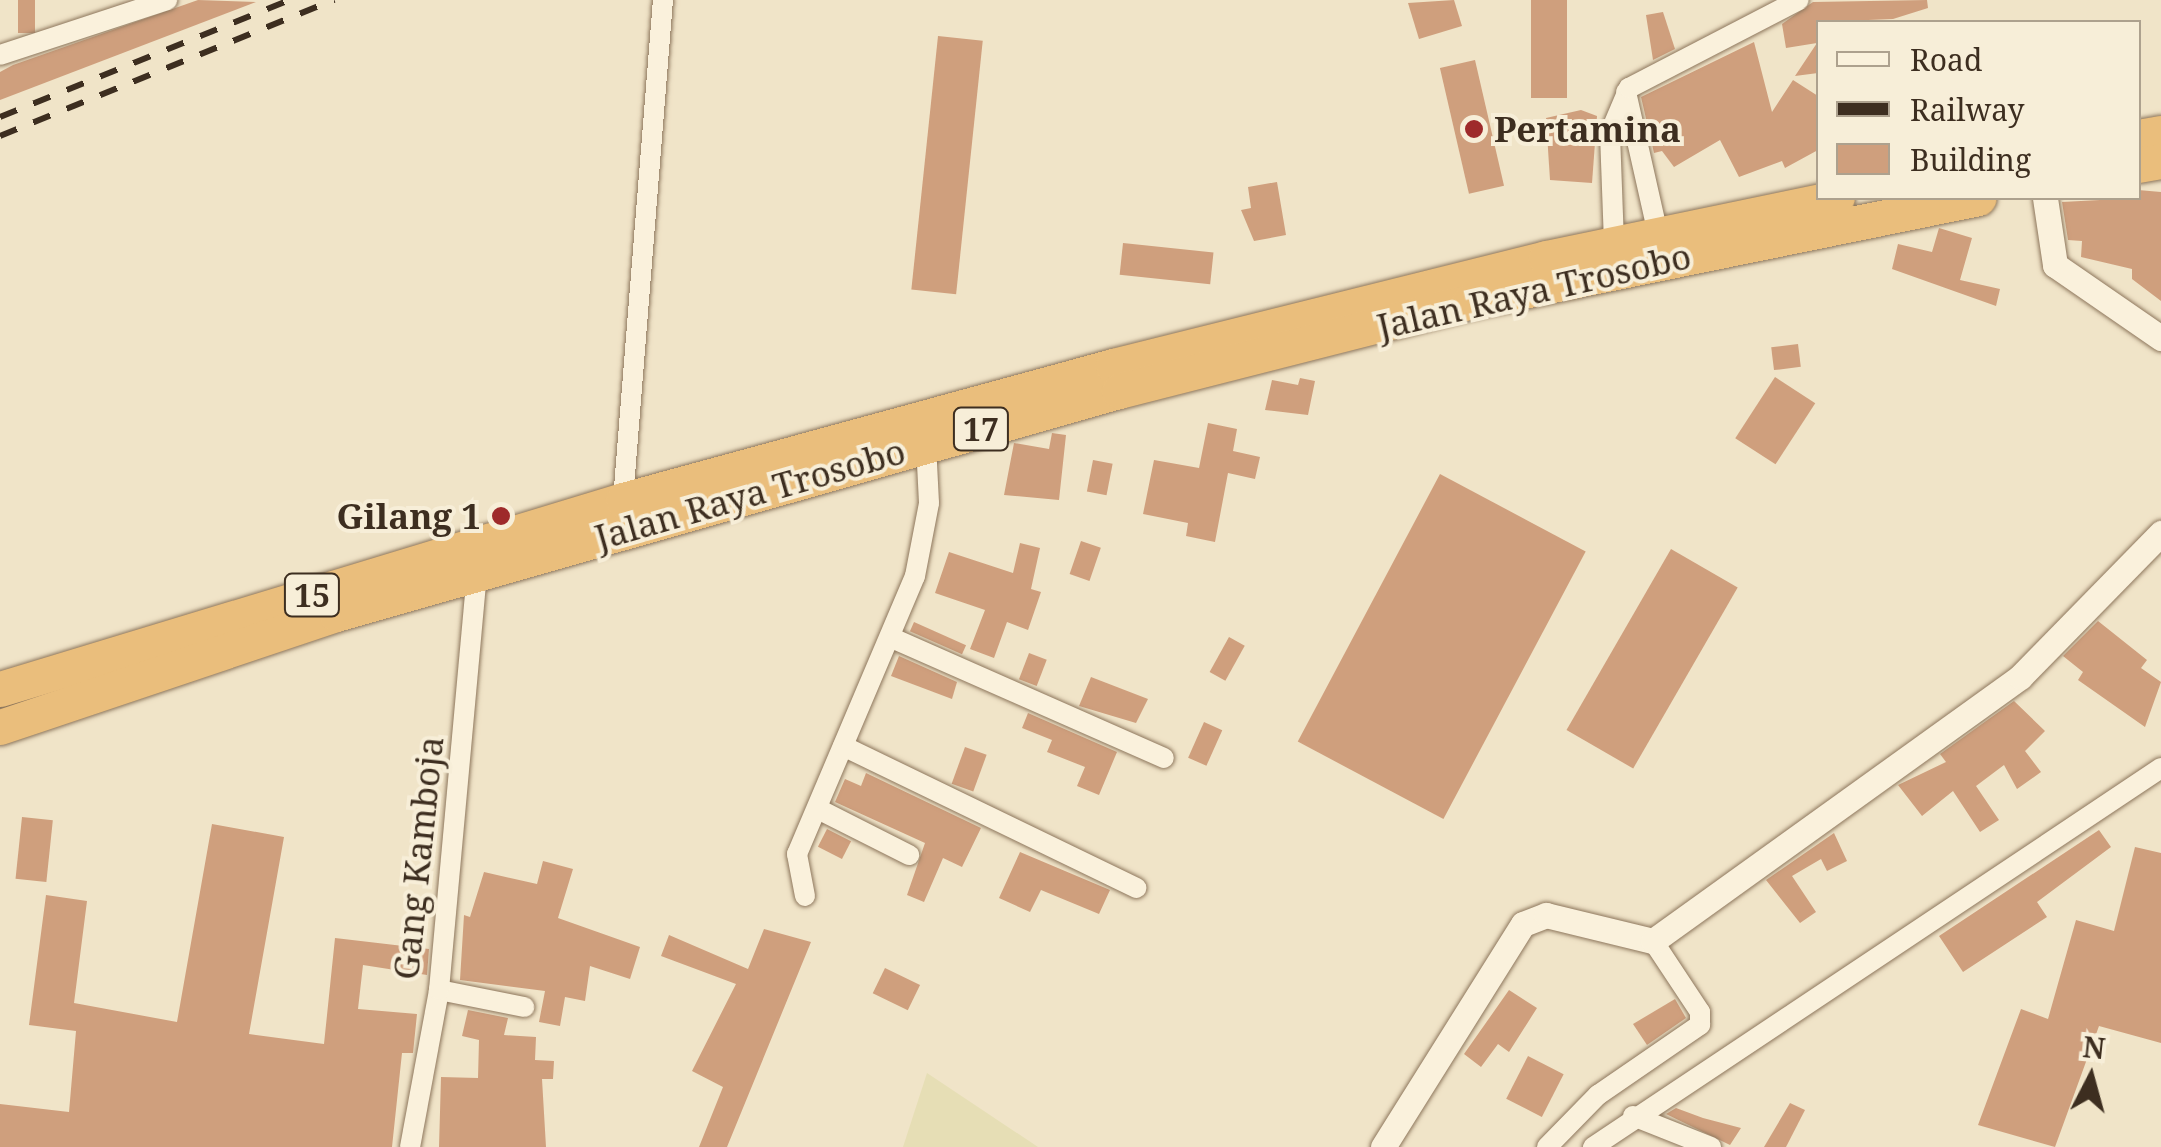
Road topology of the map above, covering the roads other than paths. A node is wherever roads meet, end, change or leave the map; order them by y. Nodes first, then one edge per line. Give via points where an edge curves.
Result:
1 (167, 0) edge
2 (664, 0) edge
3 (1799, 0) edge
4 (0, 55) edge
5 (1626, 92) junction
6 (1827, 200) edge
7 (1969, 200) edge
8 (2045, 200) edge
9 (1658, 234) junction
10 (1614, 243) junction
11 (2161, 338) edge
12 (926, 444) junction
13 (623, 500) junction
14 (2161, 533) edge
15 (477, 573) junction
16 (892, 638) junction
17 (0, 689) edge
18 (0, 727) edge
19 (843, 746) junction
20 (1164, 758) dead end
21 (2161, 768) edge
22 (820, 810) junction
23 (909, 855) dead end
24 (1136, 888) dead end
25 (804, 896) dead end
26 (1652, 941) junction
27 (439, 990) junction
28 (524, 1007) dead end
29 (1632, 1116) junction
30 (410, 1147) edge
31 (1383, 1147) edge
32 (1547, 1147) edge
33 (1593, 1147) edge
34 (1711, 1147) edge

1 - 4 street
2 - 13 street
3 - 5 street
5 - 9 street
5 - 10 street via 1608,168
6 - 9 highway, Jalan Raya Trosobo / 17
7 - 12 highway, Jalan Raya Trosobo / 17 via 1469,302
8 - 11 street via 2055,265
9 - 10 highway, Jalan Raya Trosobo / 17
10 - 13 highway, Jalan Raya Trosobo / 17 via 1230,336
12 - 15 highway, Jalan Raya Trosobo / 17
12 - 16 street via 925,536
13 - 17 highway, Jalan Raya Trosobo / 15
14 - 26 street via 2020,677
15 - 18 highway, Jalan Raya Trosobo / 17
15 - 27 street, Gang Kamboja
16 - 19 street
16 - 20 street
19 - 22 street
19 - 24 street
21 - 29 street via 1990,889
22 - 23 street
22 - 25 street via 797,854
26 - 31 street via 1546,916 1523,924
26 - 32 street via 1700,1012 1700,1026 1598,1095
27 - 28 street
27 - 30 street, Gang Kamboja
29 - 33 street
29 - 34 street

